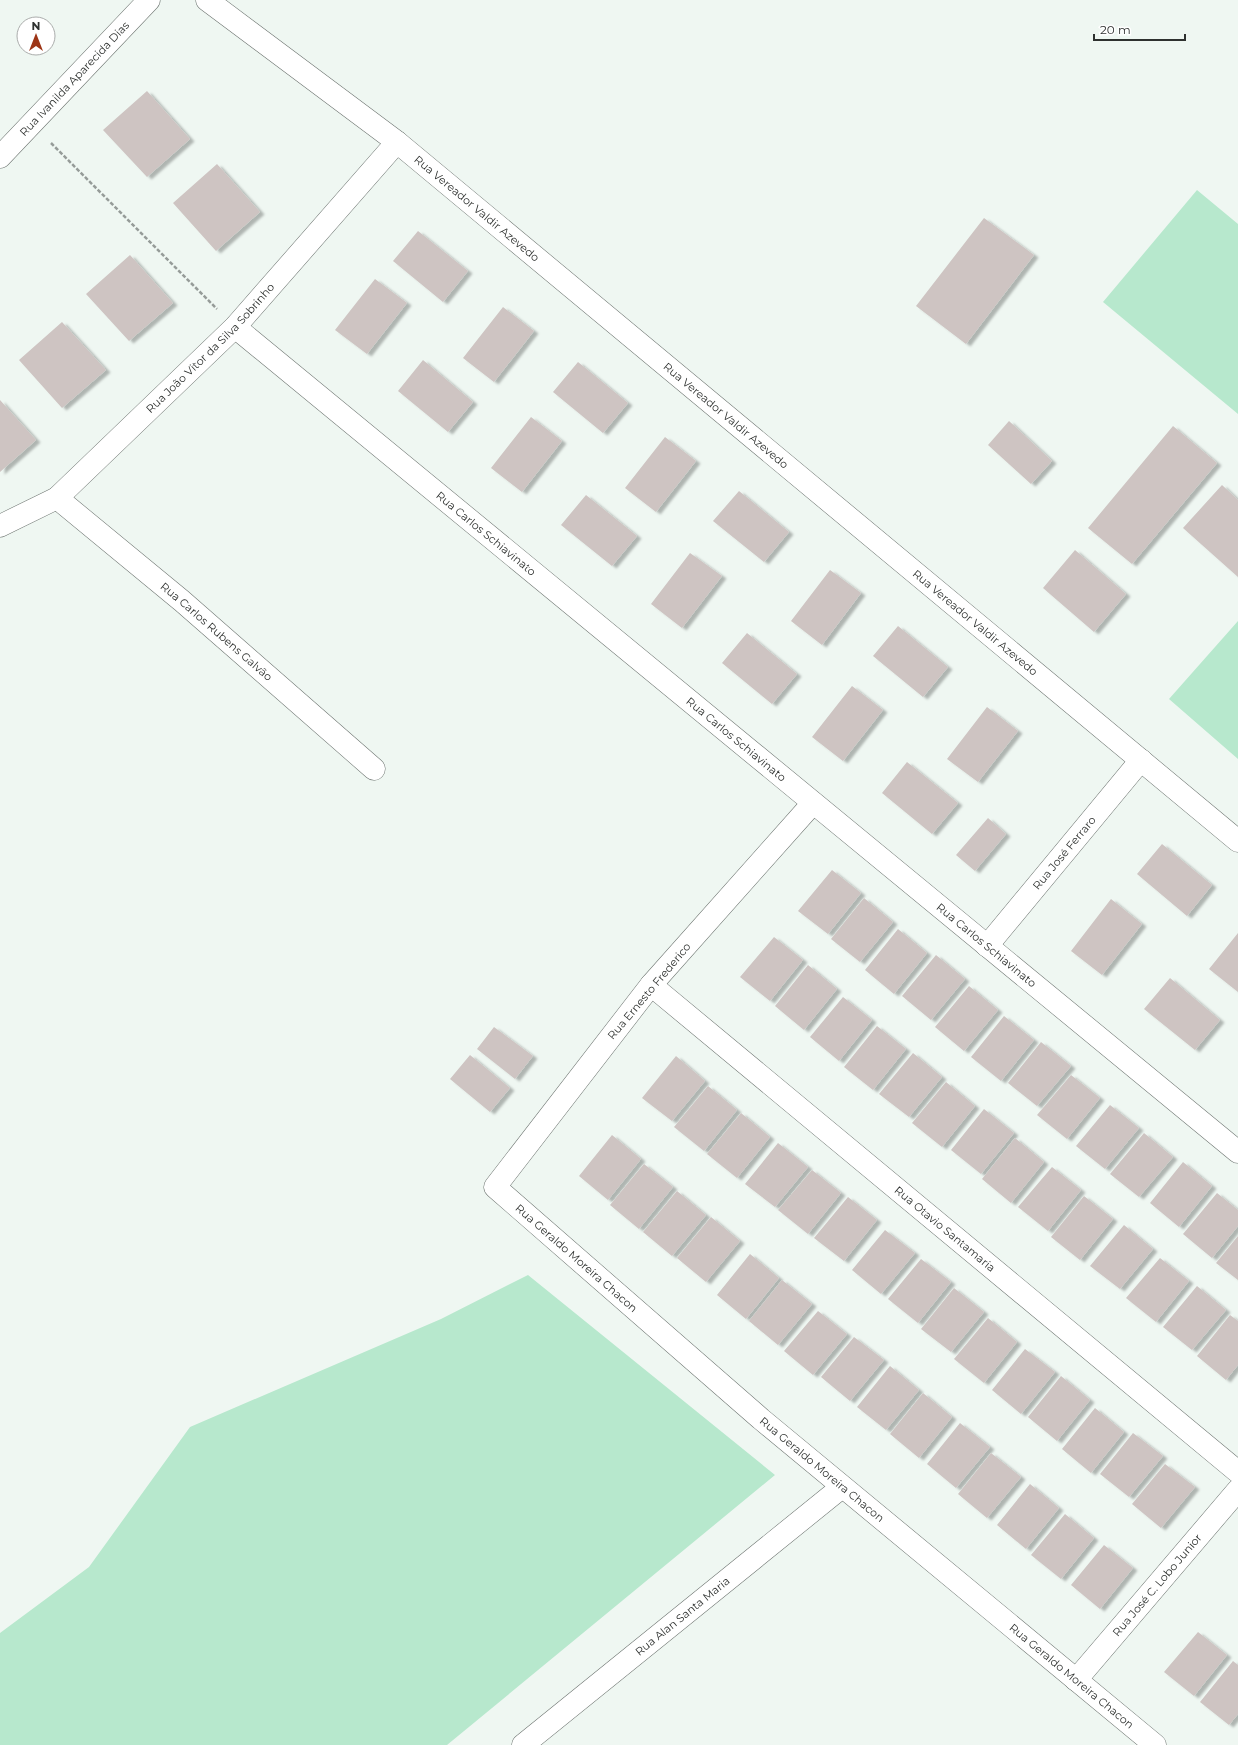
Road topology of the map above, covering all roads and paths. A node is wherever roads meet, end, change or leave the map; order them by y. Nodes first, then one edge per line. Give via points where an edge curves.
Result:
1 (149, 0) edge
2 (206, 0) edge
3 (32, 124) junction
4 (397, 142) junction
5 (0, 157) edge
6 (235, 327) junction
7 (57, 498) junction
8 (0, 526) edge
9 (1141, 760) junction
10 (374, 769) dead end
11 (813, 803) junction
12 (1238, 841) edge
13 (987, 946) junction
14 (651, 986) junction
15 (1238, 1152) edge
16 (495, 1187) joint
17 (1238, 1472) edge
18 (842, 1487) junction
19 (1238, 1490) edge
20 (1076, 1680) junction
21 (523, 1745) edge
22 (1155, 1745) edge

1 - 3 street, Rua Ivanilda Aparecida Dias
2 - 4 street, Rua Vereador Valdir Azevedo
3 - 5 street, Rua Ivanilda Aparecida Dias
3 - 6 path
4 - 6 street, Rua João Vitor da Silva Sobrinho
4 - 9 street, Rua Vereador Valdir Azevedo
6 - 7 street, Rua João Vitor da Silva Sobrinho
6 - 11 street, Rua Carlos Schiavinato
7 - 8 street, Rua João Vitor da Silva Sobrinho
7 - 10 street, Rua Carlos Rubens Galvão via 182,600
9 - 12 street, Rua Vereador Valdir Azevedo
9 - 13 street, Rua José Ferraro
11 - 13 street, Rua Carlos Schiavinato
11 - 14 street, Rua Ernesto Frederico
13 - 15 street, Rua Carlos Schiavinato
14 - 16 street, Rua Ernesto Frederico
14 - 17 street, Rua Otavio Santamaria
16 - 18 street, Rua Geraldo Moreira Chacon
18 - 20 street, Rua Geraldo Moreira Chacon
18 - 21 street, Rua Alan Santa Maria
19 - 20 street, Rua José C. Lobo Junior
20 - 22 street, Rua Geraldo Moreira Chacon

